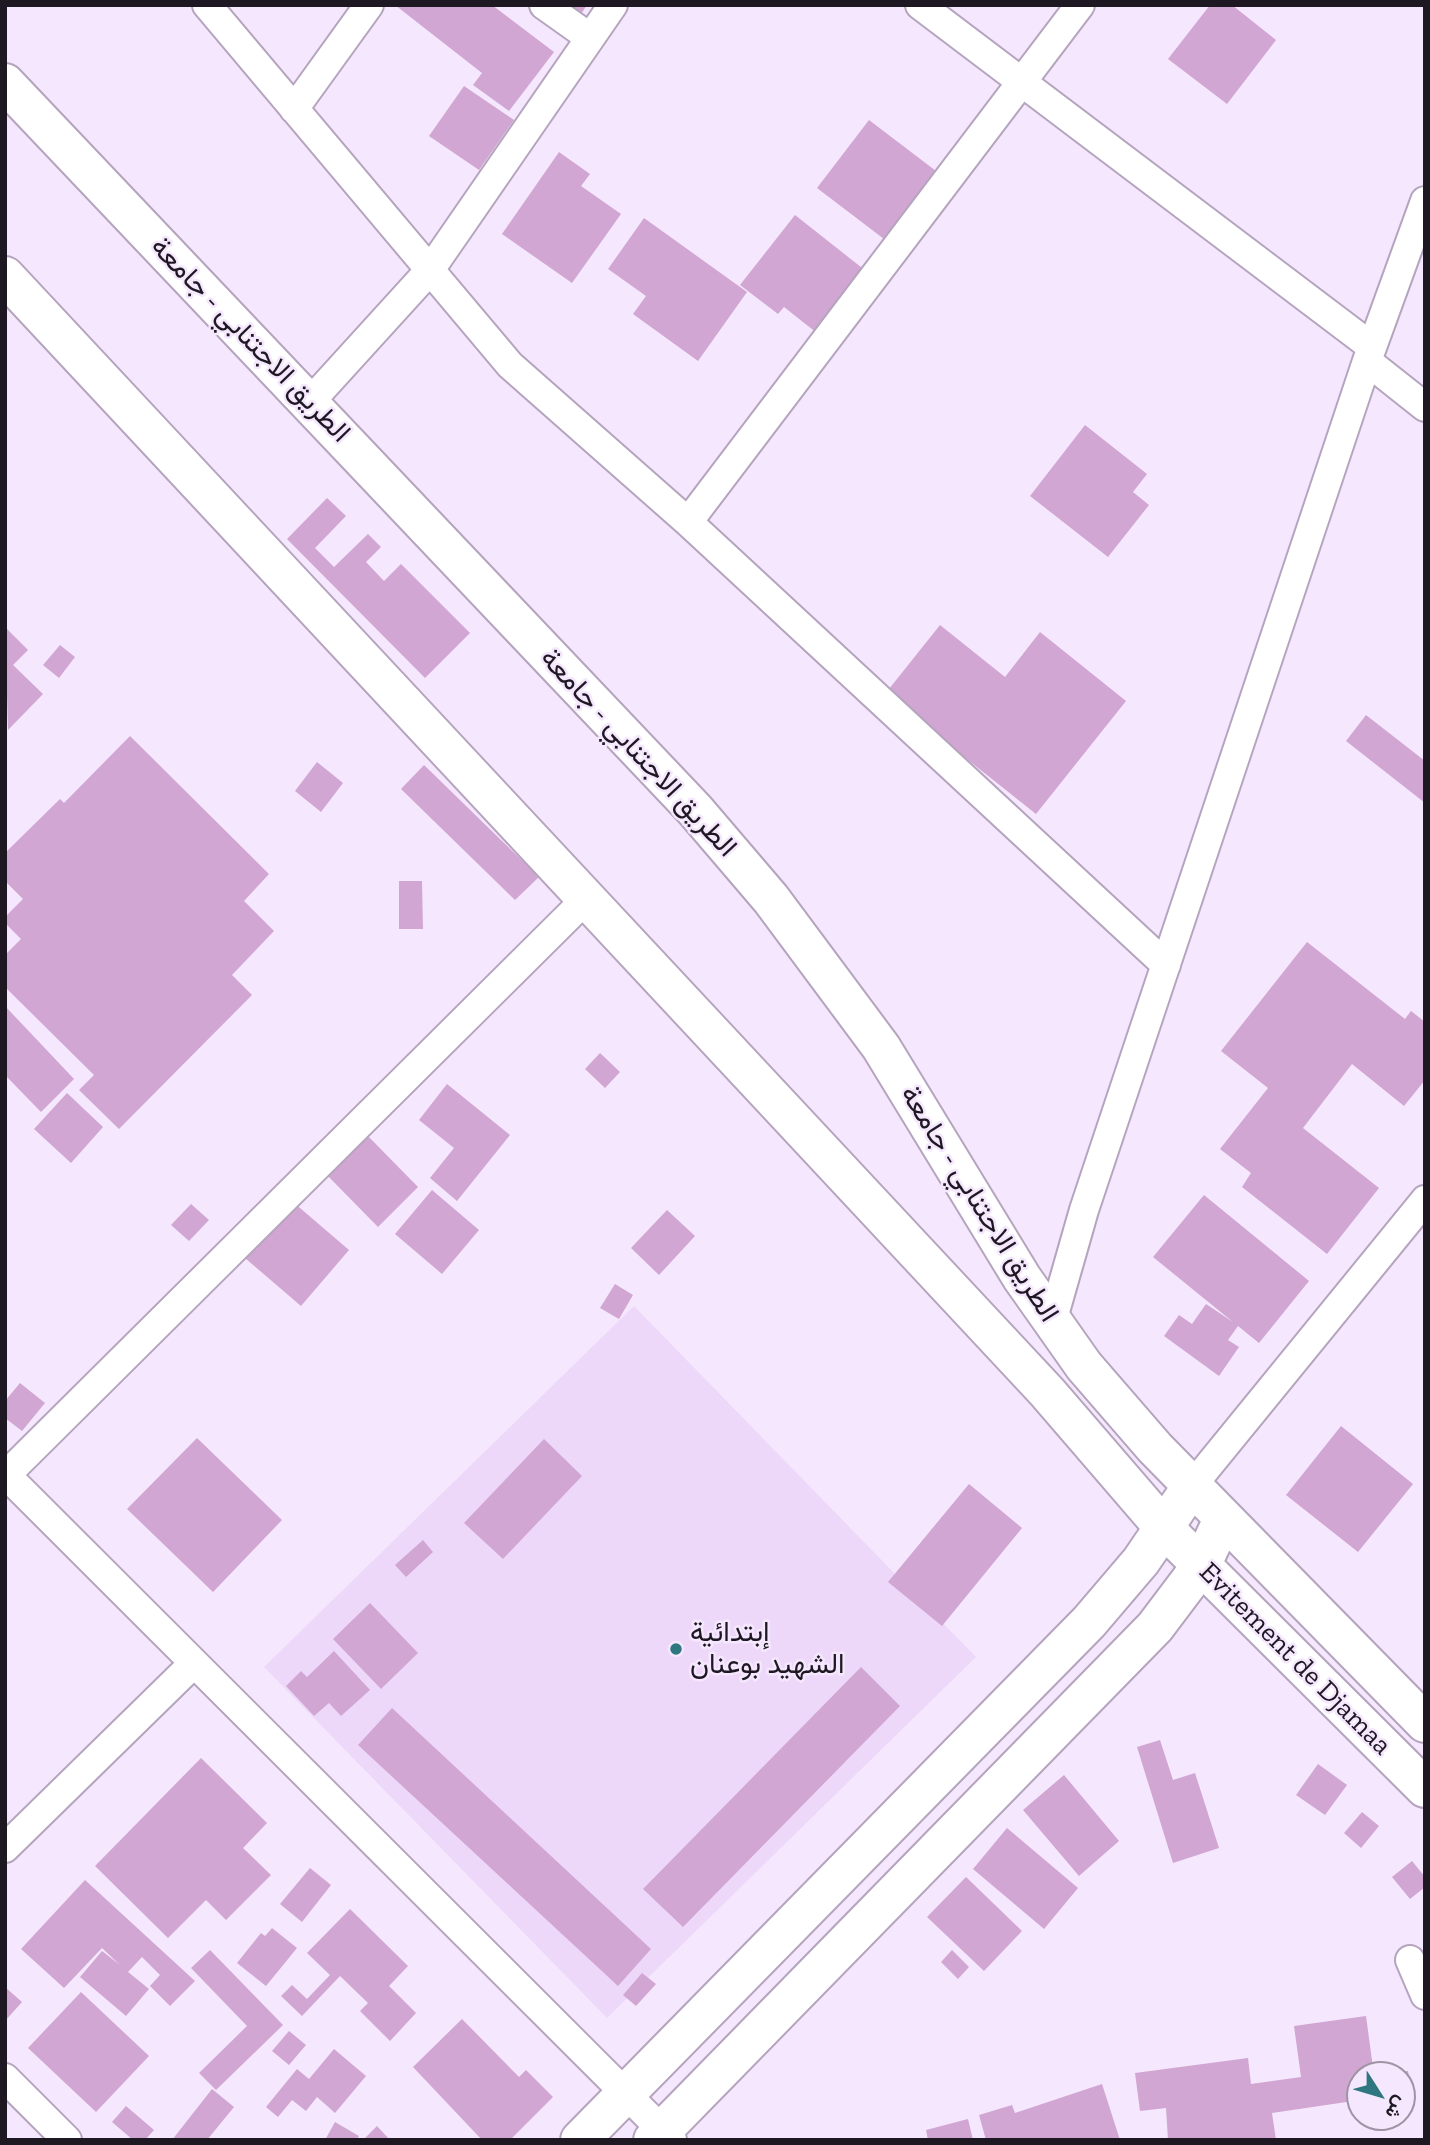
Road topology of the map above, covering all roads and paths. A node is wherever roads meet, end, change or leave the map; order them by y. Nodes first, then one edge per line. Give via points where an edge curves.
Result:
1 (207, 5) edge
2 (369, 5) edge
3 (544, 5) edge
4 (613, 5) edge
5 (920, 5) edge
6 (1080, 5) edge
7 (589, 37) junction
8 (5, 83) edge
9 (1022, 83) junction
10 (294, 109) junction
11 (1425, 201) edge
12 (430, 270) junction
13 (5, 276) edge
14 (1370, 354) junction
15 (309, 403) junction
16 (1425, 407) edge
17 (688, 522) junction
18 (586, 900) junction
19 (1166, 965) junction
20 (1425, 1200) edge
21 (1052, 1322) junction
22 (6, 1475) edge
23 (1192, 1486) junction
24 (1223, 1519) junction
25 (1165, 1529) junction
26 (1201, 1566) junction
27 (193, 1664) junction
28 (1425, 1723) edge
29 (1425, 1788) edge
30 (5, 1848) edge
31 (1410, 1960) dead end
32 (1425, 1995) edge
33 (5, 2078) edge
34 (627, 2093) junction
35 (663, 2137) edge
36 (67, 2140) edge
37 (580, 2140) edge

1 - 10 street
2 - 10 street
3 - 7 street
4 - 7 street
5 - 9 street
6 - 9 street
7 - 12 street
8 - 15 main road, الطريق الاجتنابي - جامعة
9 - 14 street
9 - 17 street
10 - 12 street
11 - 14 street
12 - 15 street
12 - 17 street via 510,365
13 - 18 main road, الطريق الاجتنابي - جامعة
14 - 16 street
14 - 19 street
15 - 21 main road, الطريق الاجتنابي - جامعة via 695,810 771,900 881,1046
17 - 19 street
18 - 22 street
18 - 25 main road, الطريق الاجتنابي - جامعة via 1047,1392
19 - 21 street via 1084,1210
20 - 23 street
21 - 23 main road, الطريق الاجتنابي - جامعة via 1118,1407
22 - 27 street
23 - 24 main road, الطريق الاجتنابي - جامعة
23 - 25 main road
24 - 26 main road
24 - 28 main road, الطريق الاجتنابي - جامعة
25 - 26 main road, Evitement de Djamaa
25 - 34 main road via 1089,1622
26 - 29 main road, Evitement de Djamaa
26 - 35 main road via 1156,1628
27 - 30 street
27 - 34 street
31 - 32 street
33 - 36 street
34 - 35 street
34 - 37 main road

